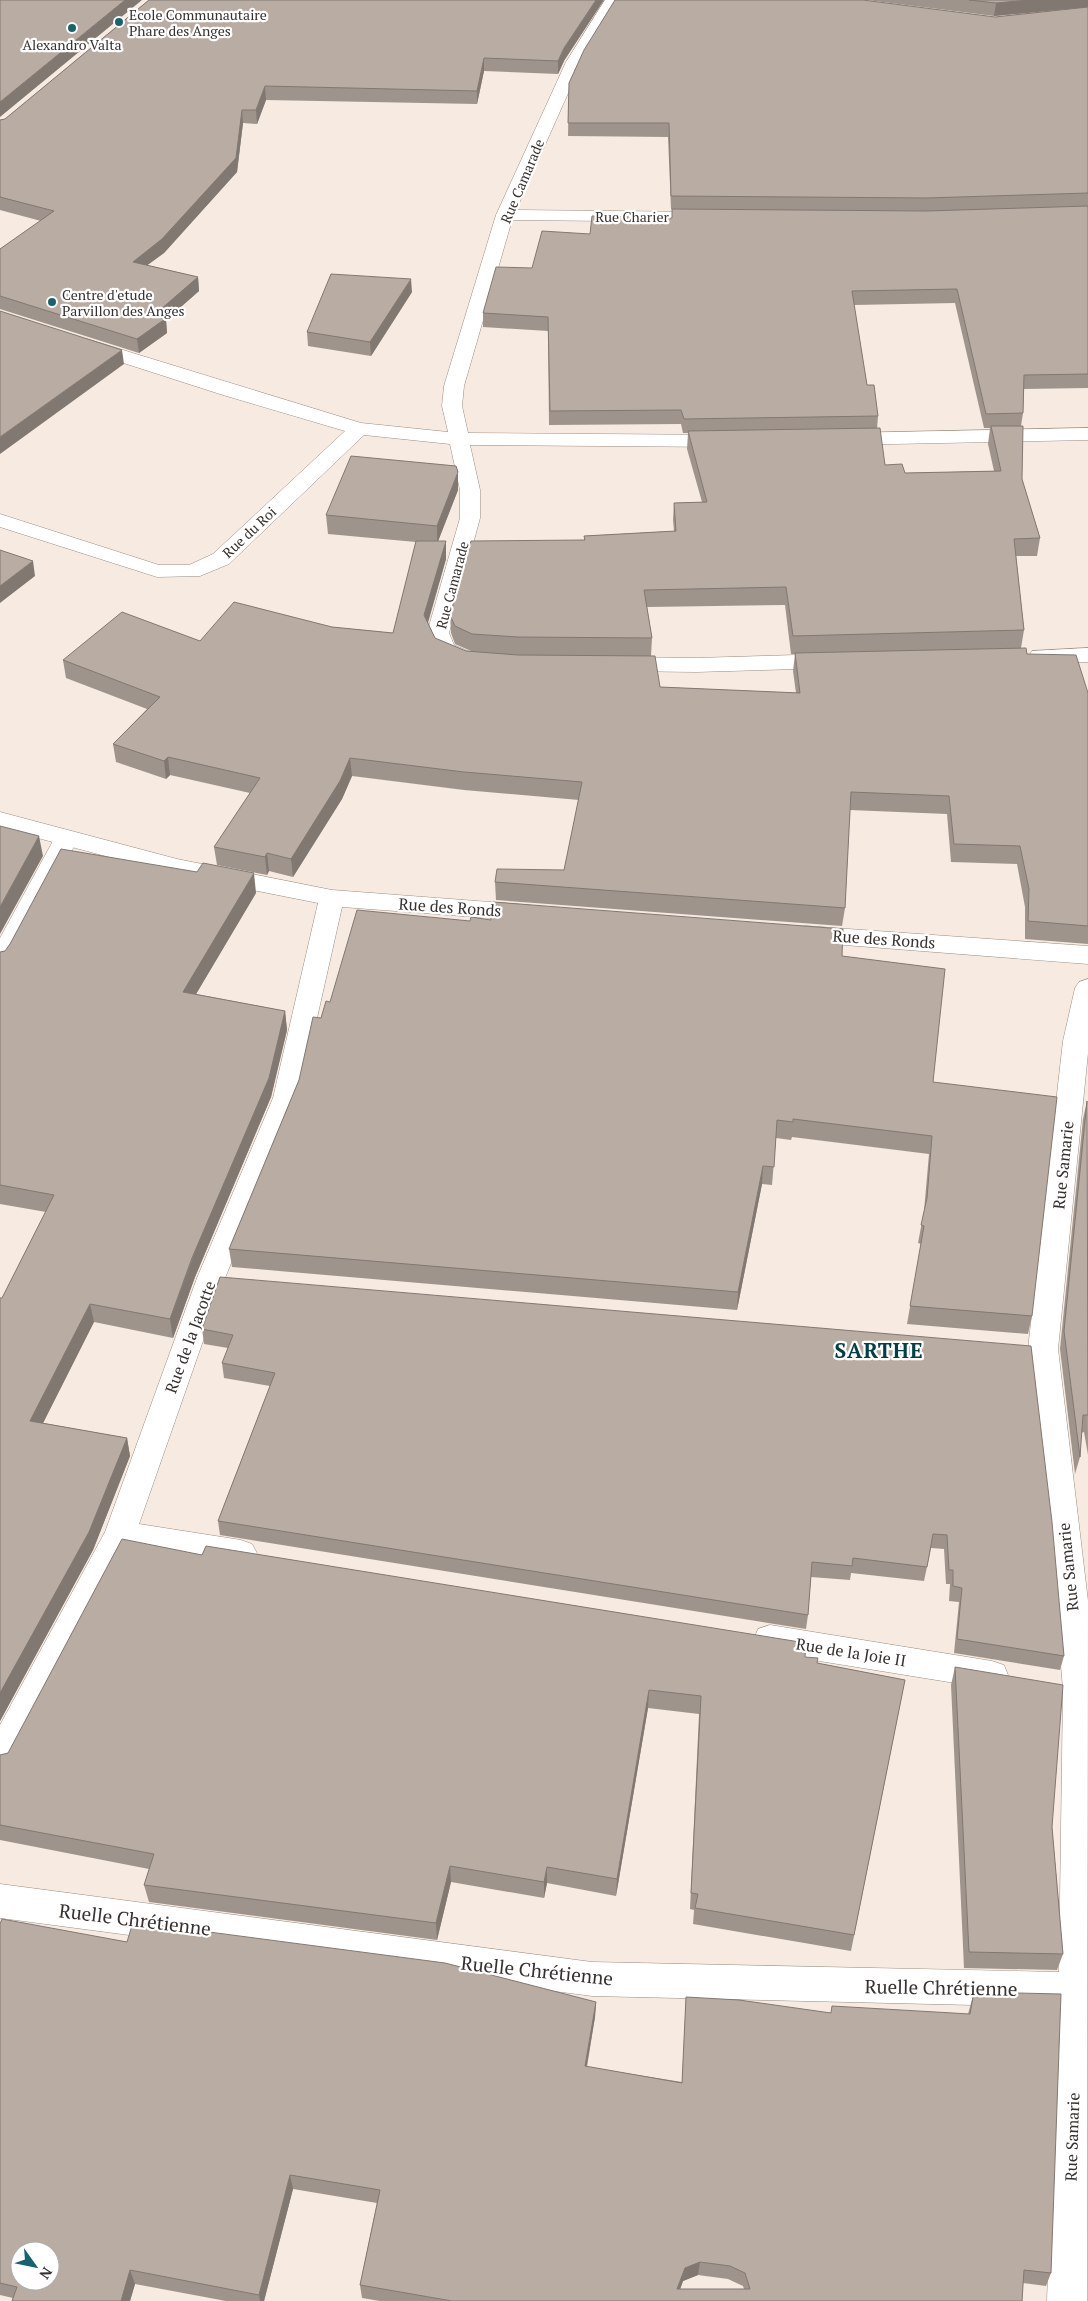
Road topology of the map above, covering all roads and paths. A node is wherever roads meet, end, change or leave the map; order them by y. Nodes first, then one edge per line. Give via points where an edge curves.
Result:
1 (613, 0) edge
2 (505, 215) junction
3 (724, 217) edge
4 (73, 340) edge
5 (359, 429) junction
6 (1088, 434) edge
7 (459, 439) junction
8 (824, 439) edge
9 (746, 440) edge
10 (0, 520) edge
11 (1088, 655) edge
12 (1019, 656) edge
13 (484, 661) edge
14 (853, 661) edge
15 (597, 664) edge
16 (0, 820) edge
17 (66, 839) junction
18 (332, 898) junction
19 (551, 914) edge
20 (780, 932) edge
21 (1088, 955) edge
22 (0, 962) edge
23 (1088, 988) edge
24 (1082, 1042) edge
25 (211, 1278) junction
26 (241, 1281) edge
27 (120, 1534) junction
28 (1077, 1535) edge
29 (266, 1558) edge
30 (737, 1633) edge
31 (1050, 1684) junction
32 (0, 1758) edge
33 (0, 1901) edge
34 (1077, 1990) junction
35 (1067, 2301) edge

1 - 2 street, Rue Camarade via 574,62
2 - 3 street, Rue Charier
2 - 7 street, Rue Camarade via 454,386 452,406
4 - 5 street
5 - 7 street
5 - 10 street, Rue du Roi via 221,559 192,571 157,571
6 - 8 street
7 - 9 street
7 - 13 street, Rue Camarade via 470,490 470,518 438,633 444,649 467,660
11 - 12 street
14 - 15 street
16 - 17 street, Rue des Ronds
17 - 18 street, Rue des Ronds via 177,867
17 - 22 street
18 - 19 street, Rue des Ronds
18 - 25 street, Rue de la Jacotte via 286,1098
20 - 21 street, Rue des Ronds
23 - 24 street, Rue Samarie
24 - 28 street, Rue Samarie via 1028,1348
25 - 26 street
25 - 27 street, Rue de la Jacotte
27 - 29 street
27 - 32 street, Rue de la Jacotte
28 - 31 street, Rue Samarie
30 - 31 street, Rue de la Joie II
31 - 34 street, Rue Samarie
33 - 34 street, Ruelle Chrétienne via 592,1979
34 - 35 street, Rue Samarie

